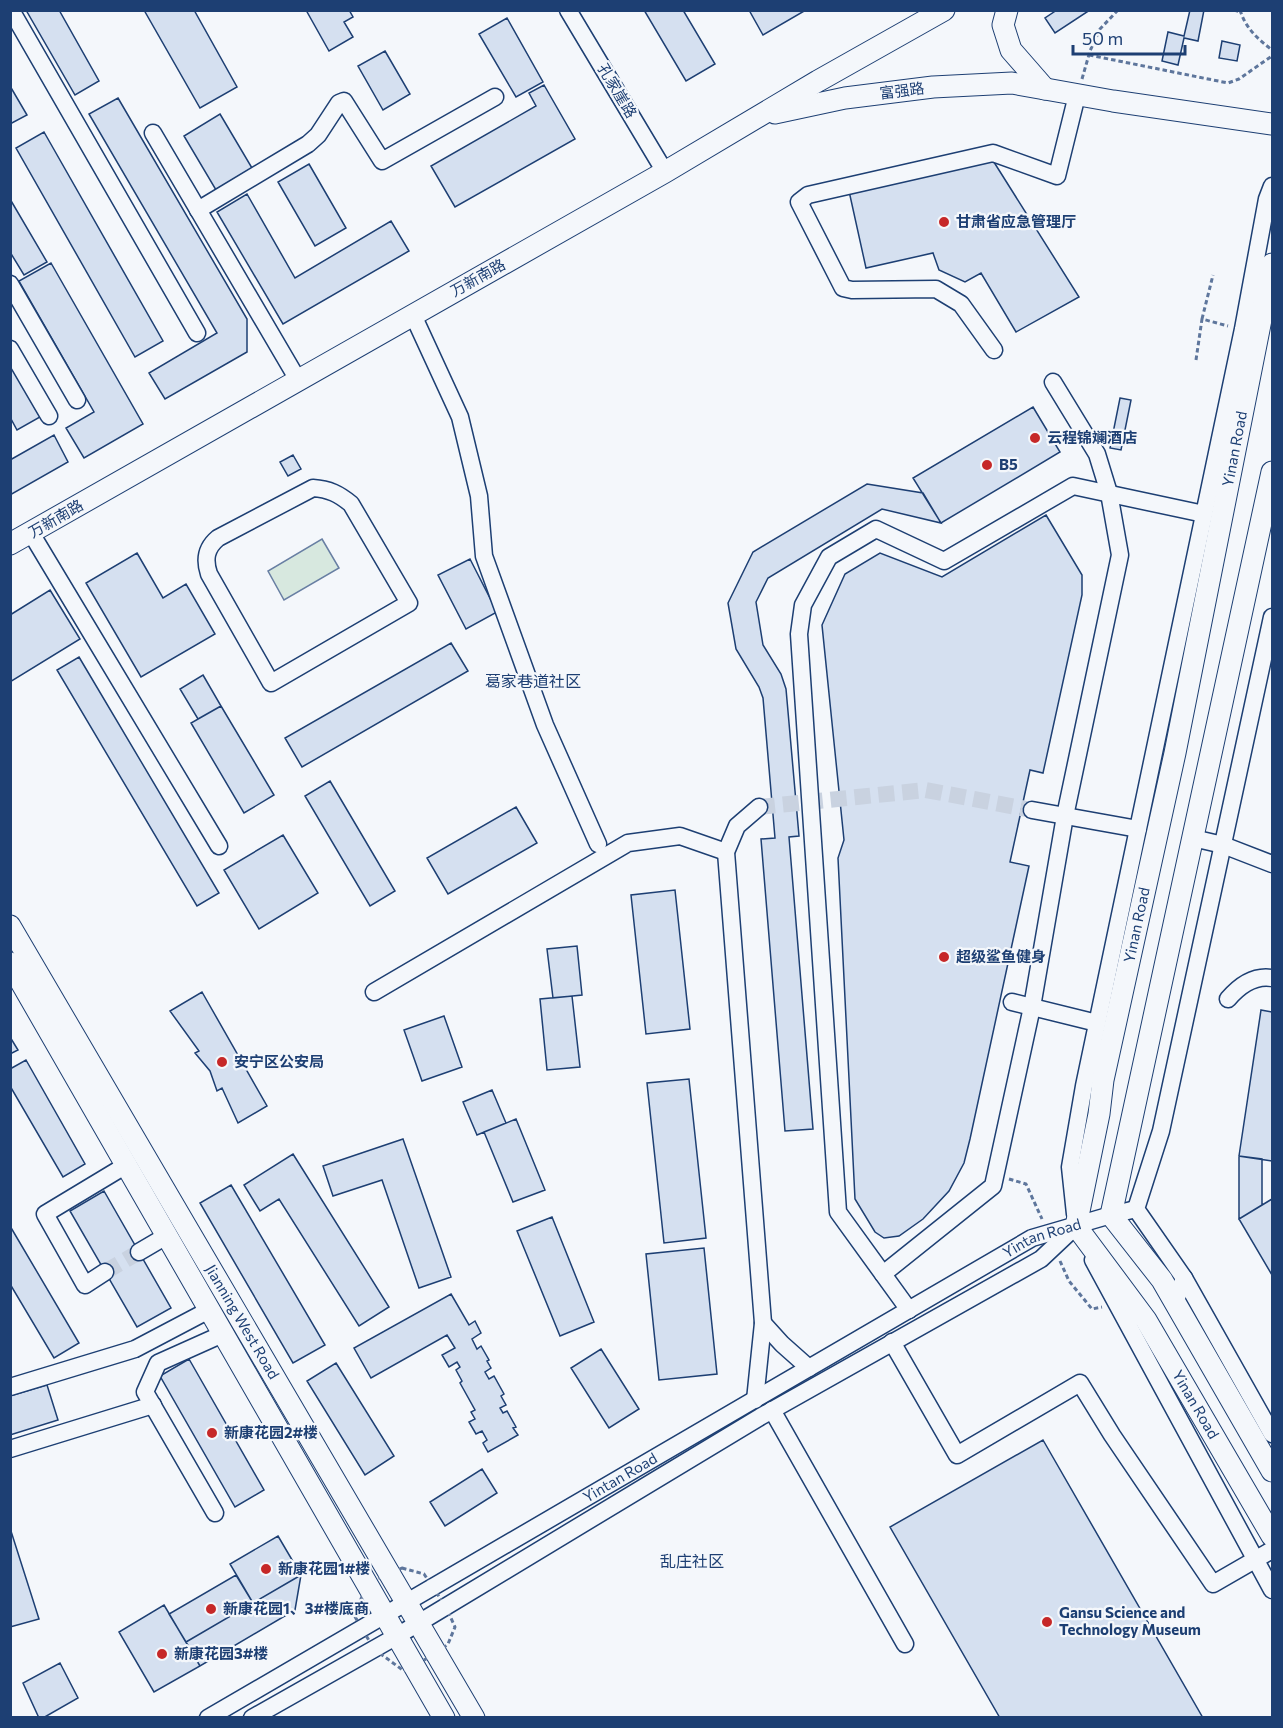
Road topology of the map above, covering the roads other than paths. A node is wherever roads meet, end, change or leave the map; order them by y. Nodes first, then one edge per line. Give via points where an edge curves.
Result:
1 (11, 10) edge
2 (568, 10) edge
3 (944, 10) edge
4 (1021, 10) edge
5 (1005, 18) edge
6 (1045, 89) junction
7 (1077, 95) junction
8 (495, 97) dead end
9 (760, 117) junction
10 (1272, 124) edge
11 (153, 133) dead end
12 (665, 172) junction
13 (1272, 186) edge
14 (198, 210) junction
15 (1272, 264) edge
16 (10, 284) edge
17 (413, 315) junction
18 (197, 333) dead end
19 (10, 349) edge
20 (994, 350) dead end
21 (298, 380) junction
22 (1053, 382) dead end
23 (78, 400) dead end
24 (49, 416) dead end
25 (1272, 472) edge
26 (313, 488) joint
27 (1108, 493) junction
28 (1204, 514) junction
29 (31, 533) junction
30 (10, 544) edge
31 (1272, 617) edge
32 (759, 807) tunnel mouth
33 (1032, 810) tunnel mouth
34 (1065, 816) junction
35 (1138, 829) junction
36 (1193, 838) junction
37 (598, 844) dead end
38 (1223, 845) junction
39 (219, 846) dead end
40 (726, 852) junction
41 (1272, 864) edge
42 (10, 926) edge
43 (13, 974) edge
44 (1272, 978) edge
45 (374, 992) dead end
46 (1228, 999) dead end
47 (1012, 1002) dead end
48 (1032, 1007) junction
49 (1097, 1023) junction
50 (128, 1164) junction
51 (1136, 1209) junction
52 (1111, 1215) junction
53 (1076, 1226) junction
54 (168, 1234) junction
55 (139, 1252) tunnel mouth
56 (105, 1272) tunnel mouth
57 (883, 1274) junction
58 (1184, 1278) junction
59 (1175, 1303) junction
60 (211, 1309) junction
61 (909, 1310) junction
62 (764, 1323) junction
63 (225, 1333) junction
64 (892, 1342) junction
65 (809, 1368) junction
66 (10, 1387) edge
67 (755, 1400) junction
68 (153, 1405) junction
69 (772, 1410) junction
70 (1272, 1434) edge
71 (10, 1449) edge
72 (1272, 1471) edge
73 (214, 1513) dead end
74 (1272, 1536) edge
75 (1272, 1550) edge
76 (1255, 1560) junction
77 (1272, 1590) edge
78 (407, 1602) junction
79 (386, 1614) junction
80 (419, 1623) junction
81 (397, 1636) junction
82 (906, 1644) dead end
83 (208, 1718) edge
84 (252, 1718) edge
85 (444, 1718) edge
86 (474, 1718) edge

1 - 18 street
2 - 12 street, 孔家崖路
3 - 9 main road, 万新南路
4 - 5 street
5 - 6 main road via 1011,50
6 - 7 main road, 富强路
6 - 9 main road, 富强路 via 1012,83 933,87 845,98
7 - 10 main road, 富强路
7 - 20 street via 1057,176 993,153 808,195 800,202 843,288 936,289 961,304
8 - 14 street via 382,161 344,101 308,144
9 - 12 main road, 万新南路
11 - 14 street
12 - 17 main road, 万新南路
13 - 28 street
14 - 21 street
15 - 53 main road, Yinan Road
16 - 23 street
17 - 21 main road, 万新南路
17 - 37 street via 460,417 479,496 484,556 545,725
19 - 24 street
21 - 29 main road, 万新南路
22 - 27 street via 1096,454
25 - 36 main road
26 - 26 street via 218,538 206,558 209,574 271,683 409,603 351,504 327,489
27 - 28 street
27 - 34 street via 1120,555
27 - 57 street via 1073,486 944,561 876,529 829,557 803,605 799,634 838,1212
28 - 35 street
29 - 30 main road, 万新南路
29 - 39 street
31 - 38 street
32 - 40 street via 737,826
33 - 34 street
34 - 35 street
34 - 48 street
35 - 49 street
36 - 38 street
36 - 52 main road
38 - 41 street
38 - 51 street via 1161,1131
40 - 45 street via 680,836 628,843
40 - 62 street
42 - 78 main road, Jianning West Road
43 - 50 main road, Jianning West Road
44 - 46 street via 1252,979
47 - 48 street
48 - 49 street
48 - 57 street via 993,1186
49 - 53 street via 1070,1167
50 - 54 main road, Jianning West Road
50 - 56 street via 45,1214 85,1285
51 - 52 street
51 - 58 street
52 - 53 street
52 - 59 main road via 1162,1280
53 - 61 street, Yintan Road via 1032,1238
53 - 64 street, Yintan Road via 1041,1259
53 - 74 main road, Yinan Road via 1146,1320
53 - 76 street
54 - 55 street
54 - 60 main road, Jianning West Road
57 - 61 street
58 - 59 street
58 - 70 street
59 - 72 main road
60 - 63 main road, Jianning West Road
60 - 66 street via 135,1349
61 - 65 street, Yintan Road
62 - 65 street
62 - 67 street
63 - 68 street via 158,1363 145,1392
63 - 79 main road, Jianning West Road
64 - 69 street, Yintan Road
64 - 76 street via 957,1455 1080,1383 1213,1584
65 - 67 street, Yintan Road
67 - 78 street, Yintan Road
68 - 71 street
68 - 73 street
69 - 80 street, Yintan Road
69 - 82 street
75 - 76 street
76 - 77 street
78 - 79 street, Yintan Road
78 - 80 main road, Jianning West Road
79 - 81 main road, Jianning West Road
79 - 83 street, Yintan Road
80 - 81 street, Yintan Road
80 - 86 main road, Jianning West Road
81 - 84 street, Yintan Road
81 - 85 main road, Jianning West Road

